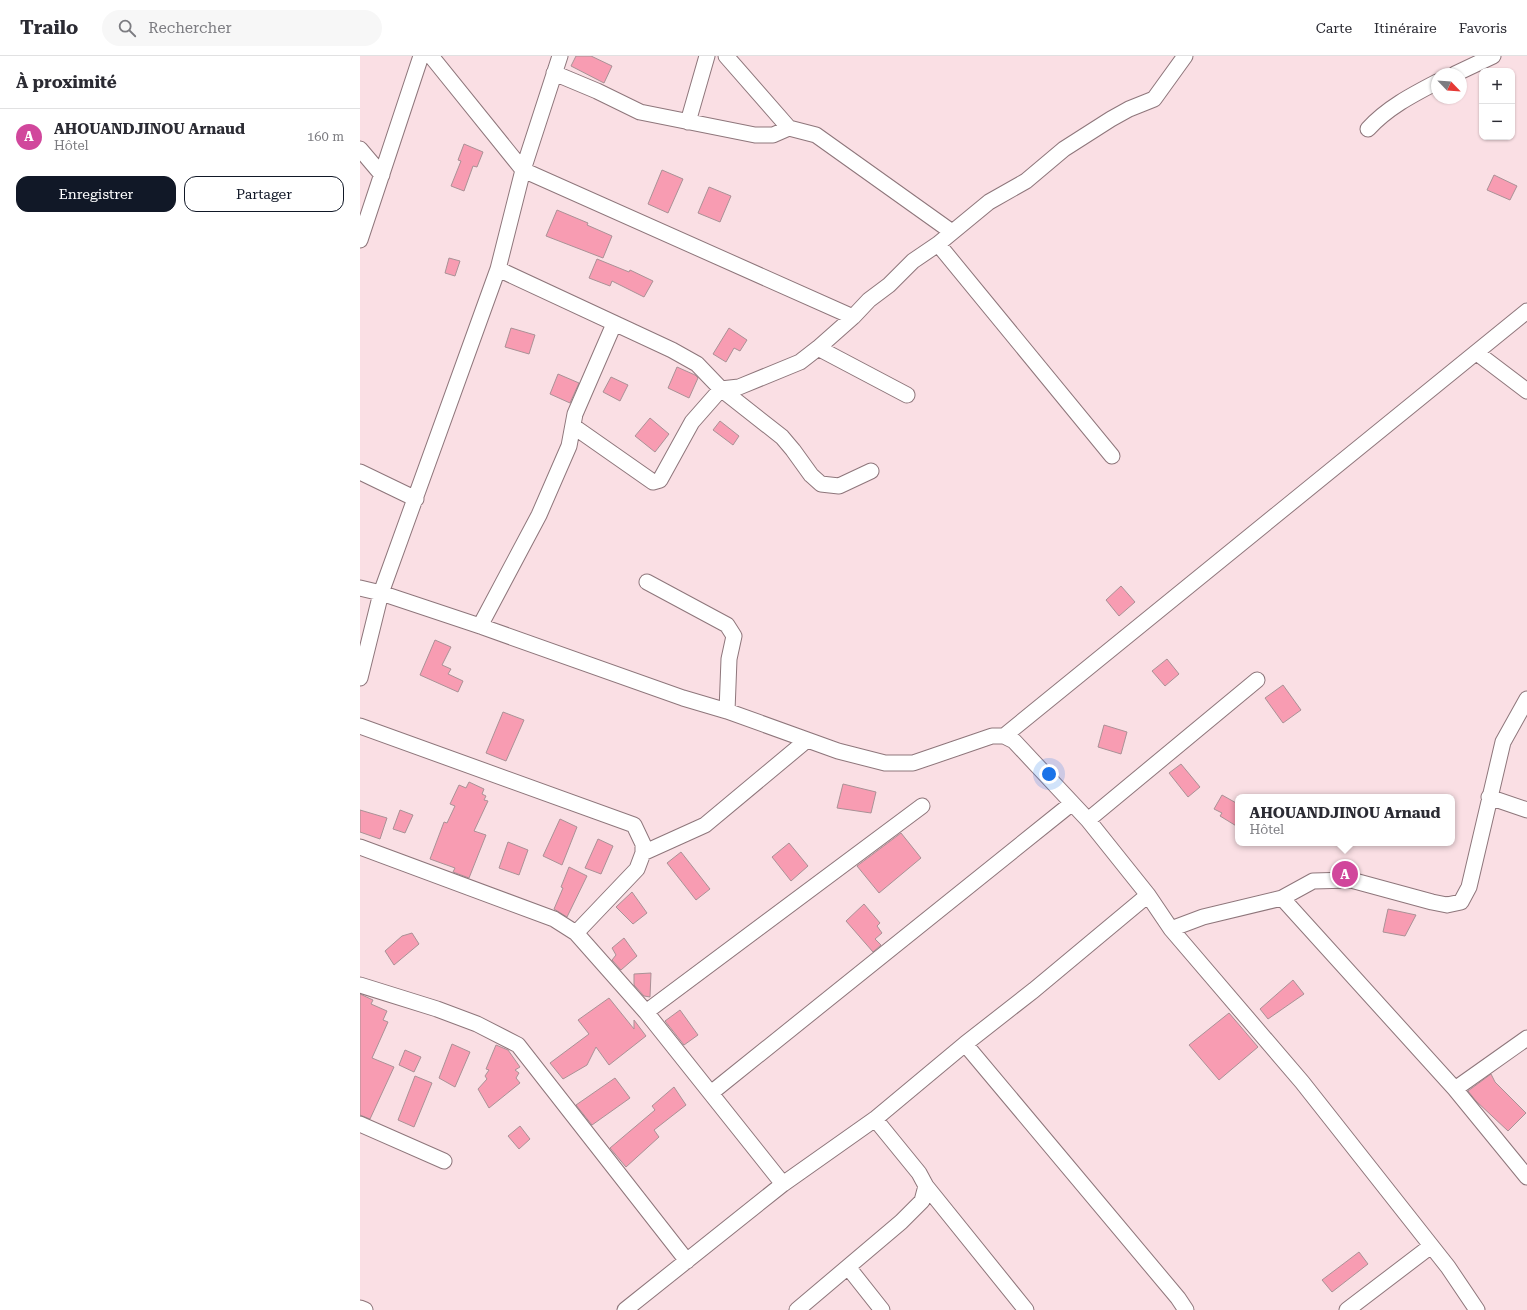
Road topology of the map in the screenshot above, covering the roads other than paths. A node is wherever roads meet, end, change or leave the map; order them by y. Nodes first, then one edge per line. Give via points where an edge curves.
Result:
1 (421, 56) edge
2 (431, 56) edge
3 (560, 56) edge
4 (707, 56) edge
5 (726, 56) edge
6 (1185, 56) edge
7 (1493, 56) edge
8 (1467, 68) edge
9 (554, 73) junction
10 (1431, 85) edge
11 (688, 122) junction
12 (789, 128) junction
13 (1368, 129) dead end
14 (360, 149) edge
15 (523, 170) junction
16 (382, 175) junction
17 (952, 232) junction
18 (360, 240) edge
19 (938, 244) junction
20 (498, 269) junction
21 (1527, 311) edge
22 (853, 317) junction
23 (614, 324) junction
24 (818, 348) junction
25 (1476, 353) junction
26 (721, 389) junction
27 (1527, 391) edge
28 (907, 395) dead end
29 (573, 426) junction
30 (1112, 456) dead end
31 (871, 471) dead end
32 (360, 472) edge
33 (416, 498) junction
34 (647, 582) dead end
35 (360, 588) edge
36 (381, 594) junction
37 (480, 626) junction
38 (360, 678) edge
39 (1257, 680) dead end
40 (1527, 699) edge
41 (727, 711) junction
42 (360, 726) edge
43 (1004, 736) junction
44 (806, 740) junction
45 (1489, 797) junction
46 (1071, 804) junction
47 (922, 806) dead end
48 (1527, 810) edge
49 (1088, 820) junction
50 (360, 847) edge
51 (643, 853) junction
52 (1148, 895) junction
53 (1282, 898) junction
54 (1171, 929) junction
55 (576, 933) junction
56 (360, 985) edge
57 (646, 1012) junction
58 (1527, 1038) edge
59 (965, 1044) junction
60 (1455, 1089) junction
61 (711, 1093) junction
62 (875, 1119) junction
63 (360, 1124) edge
64 (444, 1161) dead end
65 (1527, 1177) edge
66 (783, 1184) junction
67 (926, 1186) junction
68 (1431, 1246) junction
69 (687, 1261) junction
70 (848, 1267) junction
71 (360, 1308) edge
72 (365, 1310) edge
73 (626, 1310) edge
74 (797, 1310) edge
75 (882, 1310) edge
76 (1026, 1310) edge
77 (1186, 1310) edge
78 (1347, 1310) edge
79 (1477, 1310) edge

1 - 16 street
2 - 15 street
3 - 9 street
4 - 11 street
5 - 12 street
6 - 17 street via 1154,99 1111,119 1064,149 1026,181 989,202
7 - 8 street
9 - 11 street via 640,112
9 - 15 street
10 - 13 street via 1380,116
11 - 12 street via 755,135 773,135
12 - 17 street via 816,135
14 - 16 street
15 - 20 street
15 - 22 street
16 - 18 street
17 - 19 street
19 - 22 street via 913,261
19 - 30 street
20 - 23 street
20 - 33 street
21 - 25 street
22 - 24 street
23 - 26 street via 697,364
23 - 29 street via 578,407
24 - 26 street via 800,362 739,387
24 - 28 street
25 - 27 street
25 - 43 street
26 - 29 street via 692,422 660,480 653,482
26 - 31 street via 782,437 821,484 840,486
29 - 37 street via 570,446 540,516
32 - 33 street
33 - 36 street
34 - 41 street via 727,625 731,630 734,636 729,659
35 - 36 street
36 - 37 street
36 - 38 street
37 - 41 street via 683,698
39 - 49 street
40 - 45 street via 1503,742
41 - 44 street
42 - 51 street via 634,825 643,844
43 - 44 street via 992,736 913,763 885,763
43 - 46 street via 1014,742
44 - 51 street via 705,825
45 - 48 street
45 - 53 street via 1469,887 1461,902 1447,905 1351,880 1313,881
46 - 49 street
46 - 61 street
47 - 57 street
49 - 52 street
50 - 55 street via 554,919
51 - 55 street via 637,868
52 - 54 street
52 - 59 street
53 - 54 street via 1203,917
53 - 60 street
54 - 68 street via 1302,1082
55 - 57 street
56 - 69 street via 477,1024 518,1045
57 - 61 street
58 - 60 street
59 - 62 street
59 - 77 street
60 - 65 street
61 - 66 street
62 - 66 street
62 - 67 street via 919,1173
63 - 64 street
66 - 69 street
67 - 70 street via 922,1201
67 - 76 street
68 - 78 street
68 - 79 street
69 - 73 street
70 - 74 street
70 - 75 street
71 - 72 street

